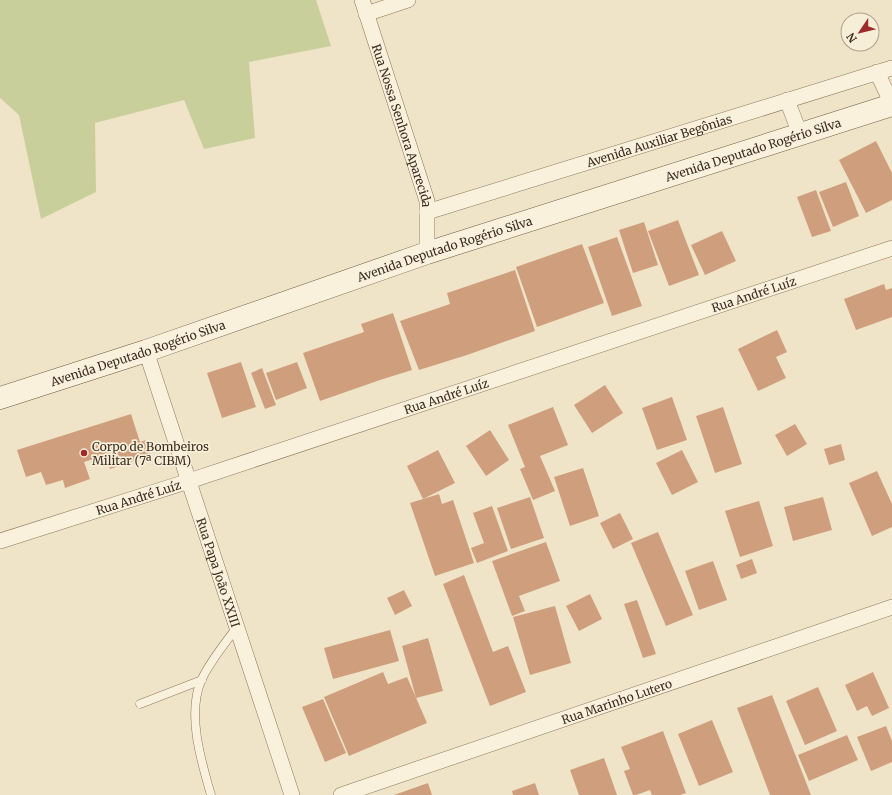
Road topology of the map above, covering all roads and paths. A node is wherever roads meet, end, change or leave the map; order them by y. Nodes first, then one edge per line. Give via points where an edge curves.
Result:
1 (408, 0) edge
2 (364, 7) edge
3 (892, 68) edge
4 (877, 72) junction
5 (787, 100) junction
6 (892, 105) edge
7 (800, 134) junction
8 (427, 212) junction
9 (892, 248) edge
10 (427, 253) junction
11 (146, 350) junction
12 (0, 398) edge
13 (189, 481) junction
14 (0, 541) edge
15 (892, 607) edge
16 (237, 627) junction
17 (202, 680) junction
18 (140, 704) dead end
19 (211, 795) edge
20 (292, 795) edge
21 (341, 795) edge

1 - 2 street
2 - 8 street, Rua Nossa Senhora Aparecida via 427,201
3 - 4 street, Avenida Auxiliar Begônias
4 - 5 street, Avenida Auxiliar Begônias
4 - 6 street
5 - 7 street
5 - 8 street, Avenida Auxiliar Begônias
6 - 7 street, Avenida Deputado Rogério Silva
7 - 10 street, Avenida Deputado Rogério Silva
8 - 10 street, Rua Nossa Senhora Aparecida
9 - 13 street, Rua André Luíz
10 - 11 street, Avenida Deputado Rogério Silva
11 - 12 street, Avenida Deputado Rogério Silva
11 - 13 street, Rua Papa João XXIII
13 - 14 street, Rua André Luíz
13 - 16 street, Rua Papa João XXIII
15 - 21 street, Rua Marinho Lutero
16 - 17 lane
16 - 20 street, Rua Papa João XXIII
17 - 18 lane
17 - 19 lane via 195,703 199,752

